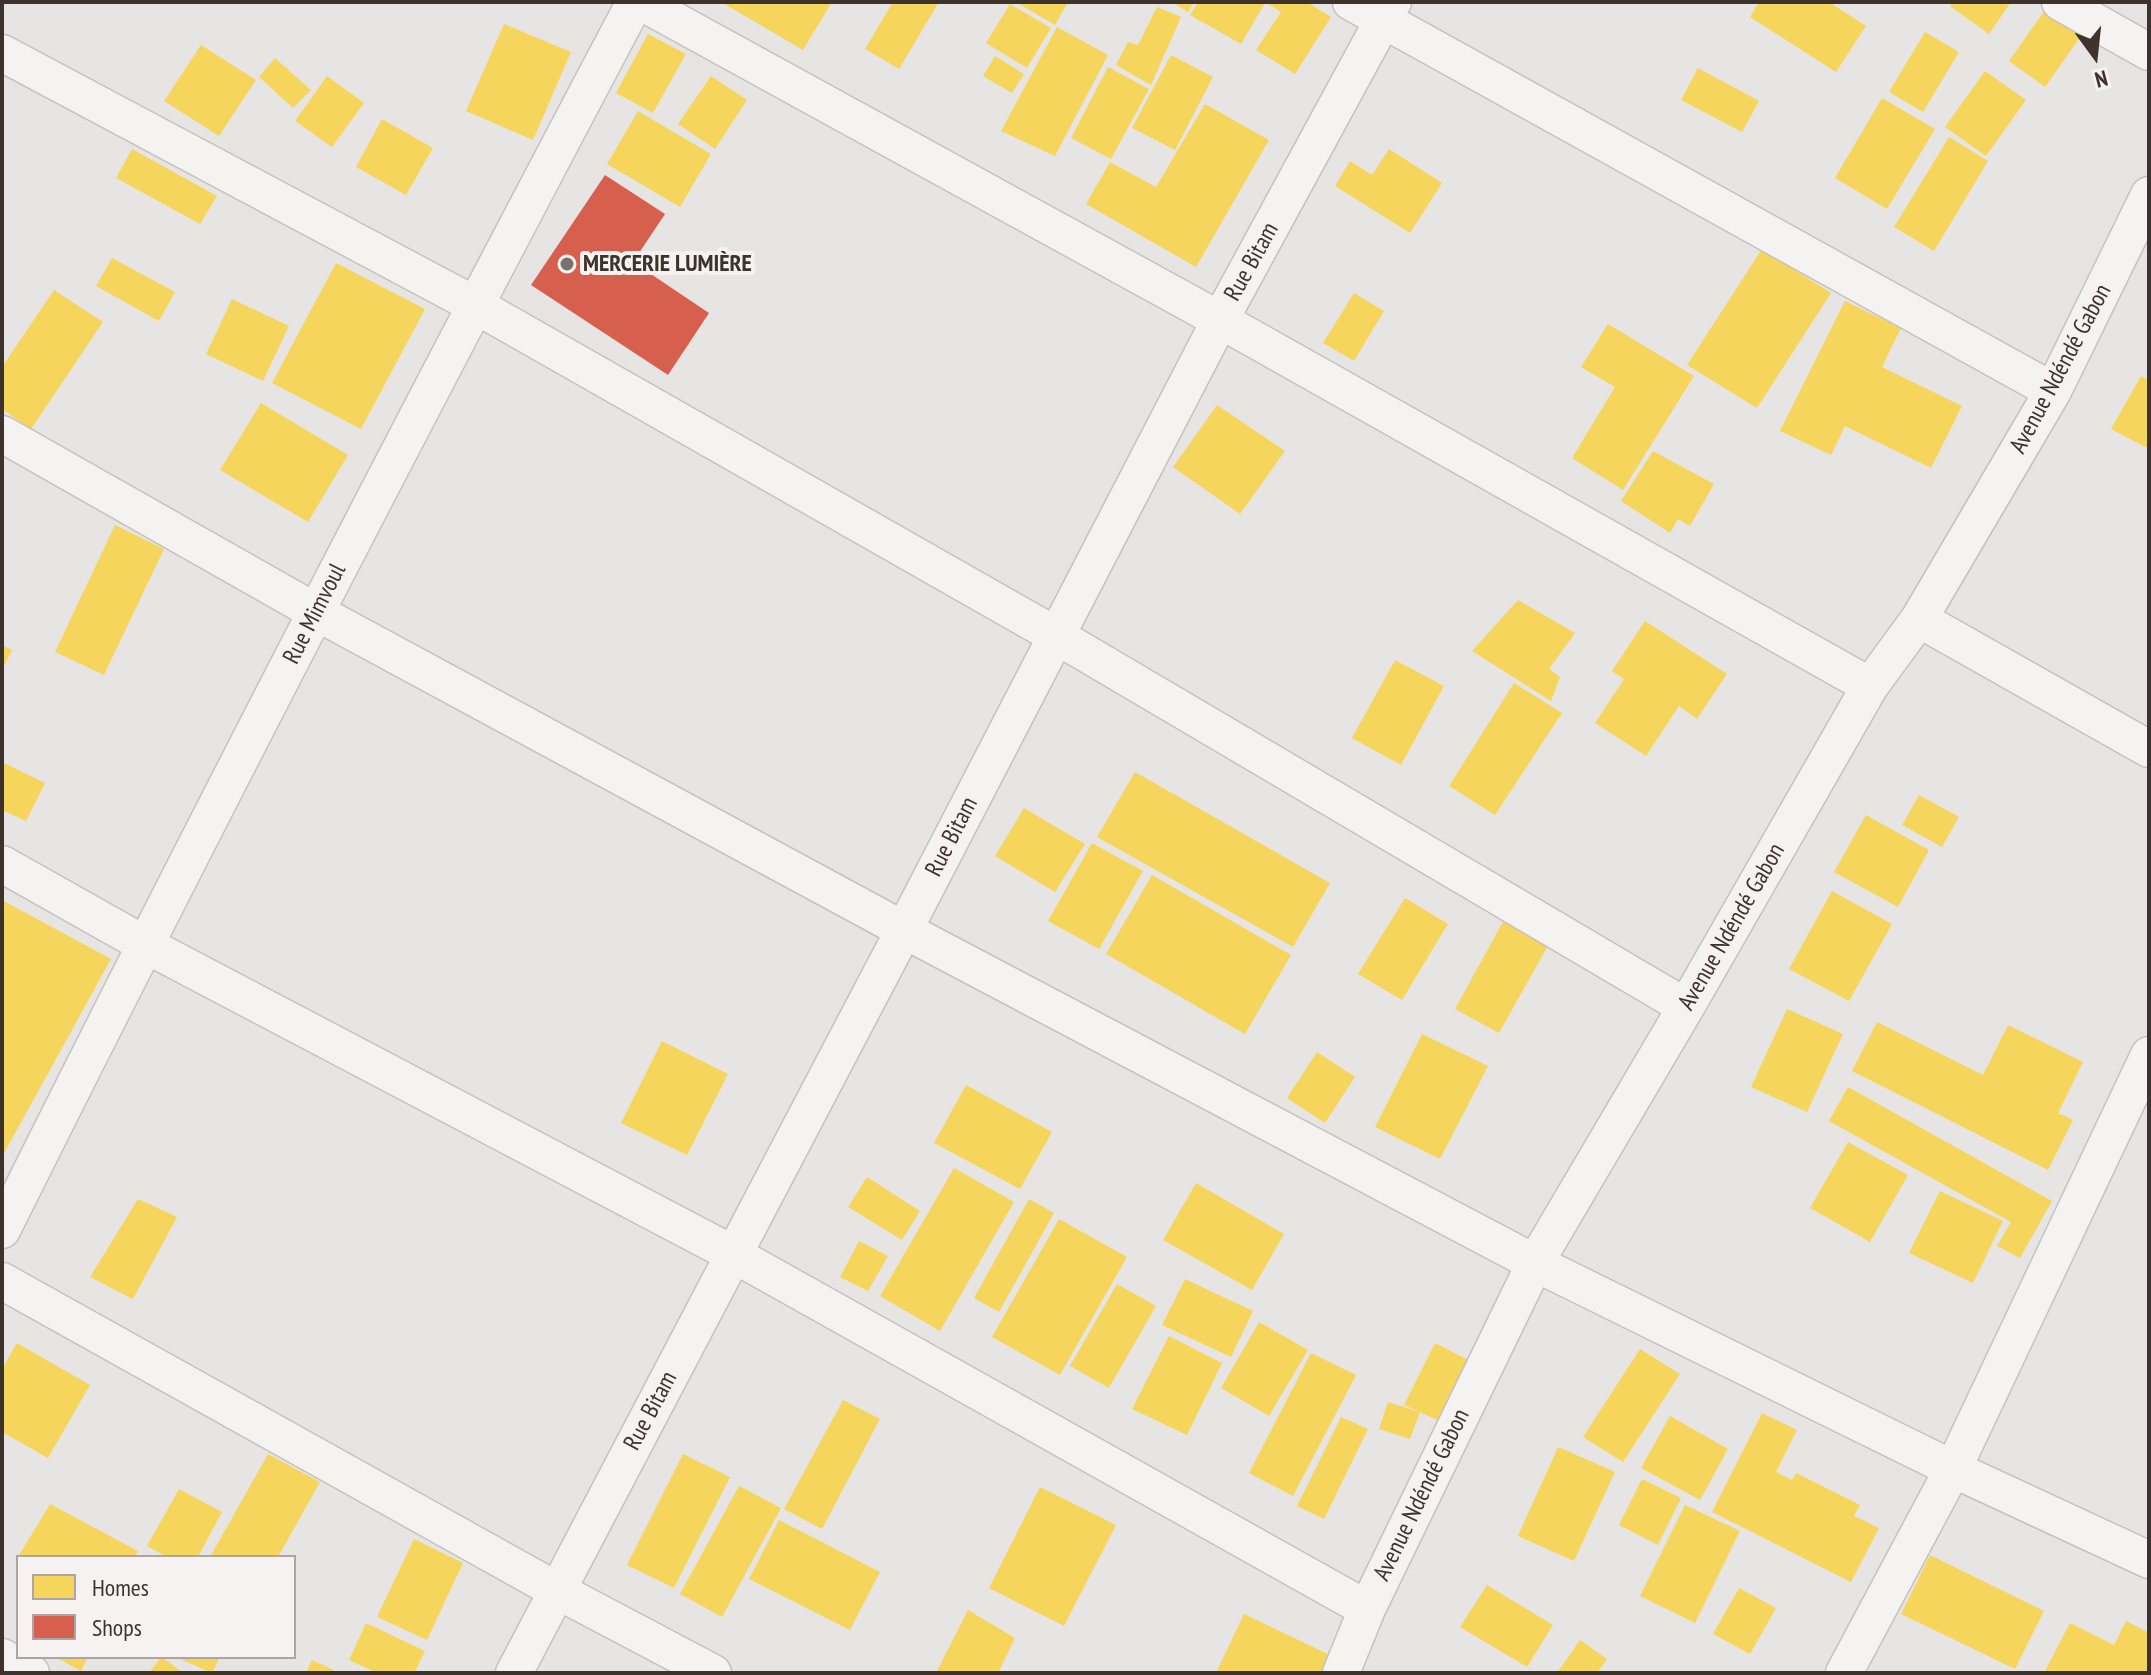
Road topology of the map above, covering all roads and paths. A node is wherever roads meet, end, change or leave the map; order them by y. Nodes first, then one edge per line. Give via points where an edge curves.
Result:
1 (635, 2) edge
2 (641, 2) edge
3 (1351, 2) edge
4 (2060, 2) edge
5 (1389, 11) edge
6 (2149, 52) edge
7 (2, 53) edge
8 (2149, 195) edge
9 (475, 305) junction
10 (1220, 320) junction
11 (2053, 391) junction
12 (2, 434) edge
13 (316, 612) junction
14 (1919, 619) junction
15 (1055, 635) junction
16 (1870, 686) junction
17 (2149, 749) edge
18 (2, 864) edge
19 (904, 930) junction
20 (144, 944) junction
21 (1686, 1007) junction
22 (2149, 1055) edge
23 (2, 1230) edge
24 (733, 1254) junction
25 (1535, 1263) junction
26 (2, 1281) edge
27 (1953, 1469) junction
28 (2149, 1560) edge
29 (556, 1590) junction
30 (1367, 1609) junction
31 (2, 1657) edge
32 (31, 1673) edge
33 (514, 1673) edge
34 (713, 1673) edge
35 (1341, 1673) edge
36 (1844, 1673) edge

1 - 9 street, Rue Mimvoul
2 - 10 street
3 - 5 street
4 - 6 street
5 - 10 street, Rue Bitam
5 - 11 street
7 - 9 street
8 - 11 street, Avenue Ndéndé Gabon
9 - 13 street, Rue Mimvoul
9 - 15 street
10 - 15 street, Rue Bitam
10 - 16 street
11 - 14 street, Avenue Ndéndé Gabon
12 - 13 street
13 - 19 street
13 - 20 street, Rue Mimvoul
14 - 16 street, Avenue Ndéndé Gabon
14 - 17 street
15 - 19 street, Rue Bitam
15 - 21 street
16 - 21 street, Avenue Ndéndé Gabon
18 - 20 street
19 - 24 street, Rue Bitam
19 - 25 street
20 - 23 street, Rue Mimvoul
20 - 24 street
21 - 25 street, Avenue Ndéndé Gabon
22 - 27 street
24 - 29 street, Rue Bitam
24 - 30 street
25 - 27 street
25 - 30 street, Avenue Ndéndé Gabon
26 - 29 street
27 - 28 street
27 - 36 street
29 - 33 street, Rue Bitam
29 - 34 street
30 - 35 street, Avenue Ndéndé Gabon
31 - 32 street

